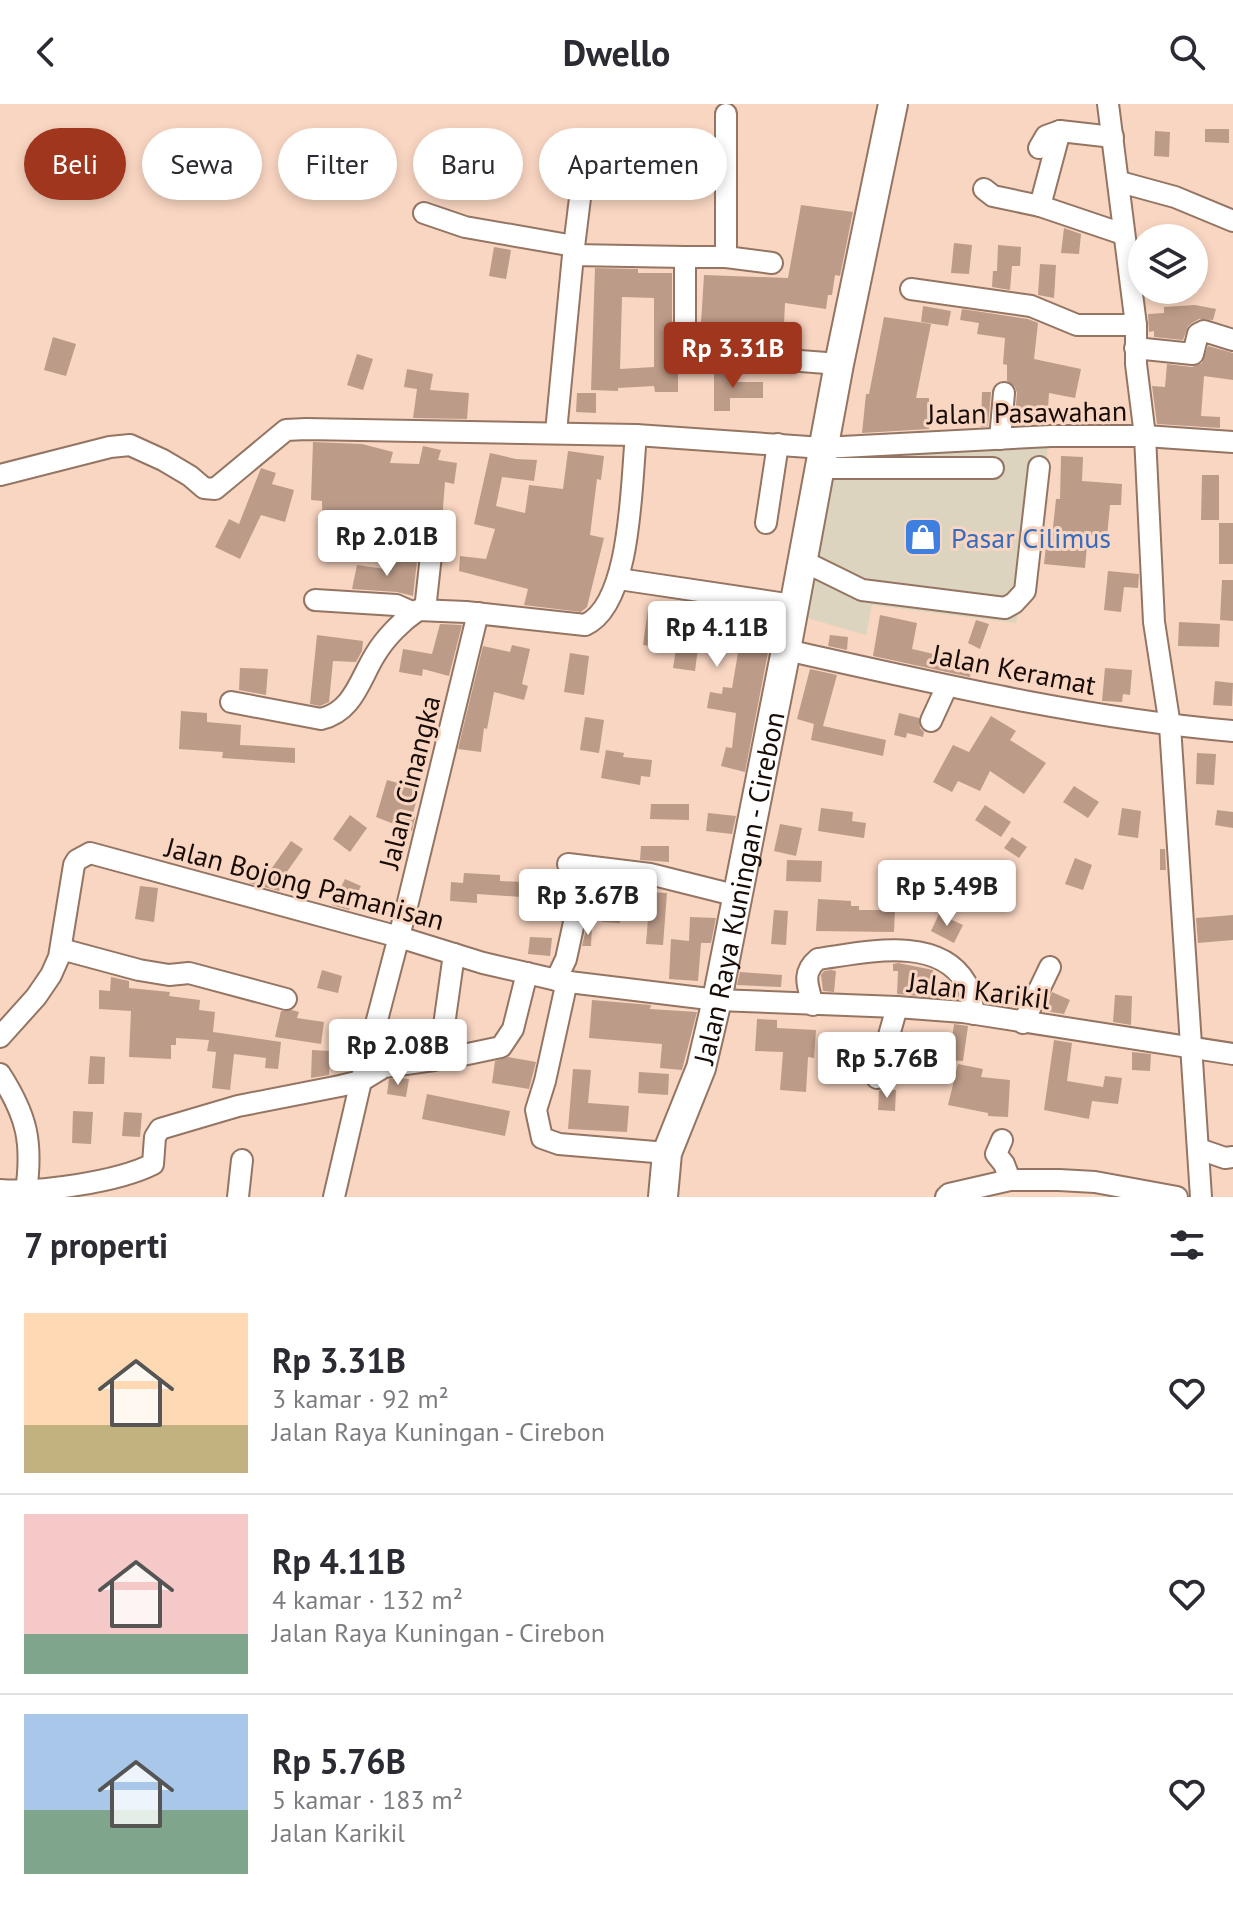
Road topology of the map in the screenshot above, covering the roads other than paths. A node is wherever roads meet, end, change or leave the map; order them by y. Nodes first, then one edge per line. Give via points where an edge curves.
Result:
1 (893, 104) edge
2 (1108, 104) edge
3 (726, 114) dead end
4 (1060, 131) junction
5 (1113, 137) junction
6 (1039, 148) dead end
7 (1120, 182) junction
8 (984, 189) dead end
9 (580, 200) edge
10 (1040, 206) junction
11 (424, 213) dead end
12 (1233, 221) edge
13 (1123, 234) junction
14 (573, 251) junction
15 (685, 257) junction
16 (726, 257) junction
17 (772, 263) dead end
18 (911, 289) dead end
19 (1136, 325) junction
20 (1233, 340) edge
21 (1135, 348) junction
22 (839, 364) junction
23 (1004, 393) dead end
24 (556, 432) junction
25 (636, 435) junction
26 (1145, 436) junction
27 (1000, 439) junction
28 (1233, 442) edge
29 (778, 444) junction
30 (822, 458) junction
31 (1039, 467) dead end
32 (993, 468) dead end
33 (0, 475) edge
34 (766, 523) dead end
35 (433, 537) dead end
36 (801, 560) junction
37 (619, 579) junction
38 (315, 600) dead end
39 (793, 605) junction
40 (419, 612) junction
41 (478, 613) junction
42 (786, 650) junction
43 (947, 686) junction
44 (231, 702) dead end
45 (931, 721) dead end
46 (1170, 726) junction
47 (1233, 731) edge
48 (738, 896) junction
49 (399, 937) junction
50 (61, 949) junction
51 (454, 954) junction
52 (1050, 967) dead end
53 (527, 973) junction
54 (561, 981) junction
55 (286, 999) dead end
56 (717, 1000) junction
57 (813, 1005) junction
58 (897, 1007) junction
59 (974, 1014) junction
60 (1023, 1023) junction
61 (0, 1037) edge
62 (1190, 1046) junction
63 (440, 1054) junction
64 (1233, 1054) edge
65 (0, 1074) edge
66 (877, 1078) dead end
67 (361, 1081) junction
68 (1002, 1140) dead end
69 (1199, 1149) junction
70 (667, 1153) junction
71 (1233, 1157) edge
72 (242, 1160) dead end
73 (1010, 1180) junction
74 (0, 1190) edge
75 (26, 1192) junction
76 (238, 1197) edge
77 (334, 1197) edge
78 (663, 1197) edge
79 (946, 1197) edge
80 (1177, 1197) edge
81 (1201, 1197) edge

1 - 22 highway, Jalan Raya Kuningan - Cirebon
2 - 5 street
3 - 16 street
4 - 5 street
4 - 6 street via 1046,136
4 - 10 street
5 - 7 street
7 - 12 street
7 - 13 street
8 - 10 street via 993,196
9 - 14 street
10 - 13 street
11 - 14 street
13 - 19 street
14 - 15 street
14 - 24 street
15 - 16 street
15 - 22 street via 685,352
16 - 17 street
18 - 19 street via 1031,306 1077,325
19 - 21 street
20 - 21 street via 1204,331 1198,334 1193,354
21 - 26 street
22 - 30 highway, Jalan Raya Kuningan - Cirebon
23 - 27 street
24 - 25 street
24 - 33 street via 286,430 215,489 130,445
25 - 29 street
25 - 37 street
26 - 27 street, Jalan Pasawahan
26 - 28 street, Jalan Pasawahan
26 - 46 street via 1154,622
27 - 30 street, Jalan Pasawahan
29 - 30 street
29 - 34 street
30 - 32 street
30 - 36 highway, Jalan Raya Kuningan - Cirebon
31 - 36 street via 1025,591 1005,608 862,590
35 - 40 street
36 - 39 highway, Jalan Raya Kuningan - Cirebon
37 - 39 street
37 - 41 street via 596,621 585,625
38 - 40 street via 396,605
39 - 42 highway, Jalan Raya Kuningan - Cirebon
40 - 41 street
40 - 44 street via 383,643 345,709 332,716 321,719
41 - 49 street, Jalan Cinangka
42 - 43 street, Jalan Keramat
42 - 48 highway, Jalan Raya Kuningan - Cirebon
43 - 45 street
43 - 46 street, Jalan Keramat
46 - 47 street, Jalan Keramat
46 - 62 street
48 - 54 street via 650,874 577,866
48 - 56 highway, Jalan Raya Kuningan - Cirebon
49 - 50 street, Jalan Bojong Pamanisan via 90,853 74,865
49 - 51 street, Jalan Bojong Pamanisan
49 - 67 street, Jalan Cinangka
50 - 55 street via 139,970 189,973
50 - 61 street, Jalan Bojong Pamanisan via 51,975
51 - 53 street, Jalan Bojong Pamanisan
51 - 63 street
52 - 60 street
53 - 54 street, Jalan Bojong Pamanisan
53 - 63 street via 513,1029 501,1047
54 - 56 street, Jalan Bojong Pamanisan
54 - 70 street via 536,1110 542,1138
56 - 57 street, Jalan Karikil
56 - 70 highway, Jalan Raya Kuningan - Cirebon via 701,1068
57 - 58 street, Jalan Karikil
57 - 59 street via 806,977 818,959 906,949 954,968 967,984
58 - 59 street, Jalan Karikil
58 - 66 street
59 - 60 street, Jalan Karikil
60 - 62 street, Jalan Karikil
62 - 64 street, Jalan Karikil
62 - 69 street
63 - 67 street via 434,1060 384,1067
65 - 75 street via 21,1108 30,1165
67 - 75 street via 238,1106 160,1129 153,1164 147,1167
67 - 77 street, Jalan Cinangka
68 - 73 street via 996,1154
69 - 71 street
69 - 81 street
70 - 78 highway, Jalan Raya Kuningan - Cirebon
72 - 76 street
73 - 79 street
73 - 80 street via 1095,1182
74 - 75 street

